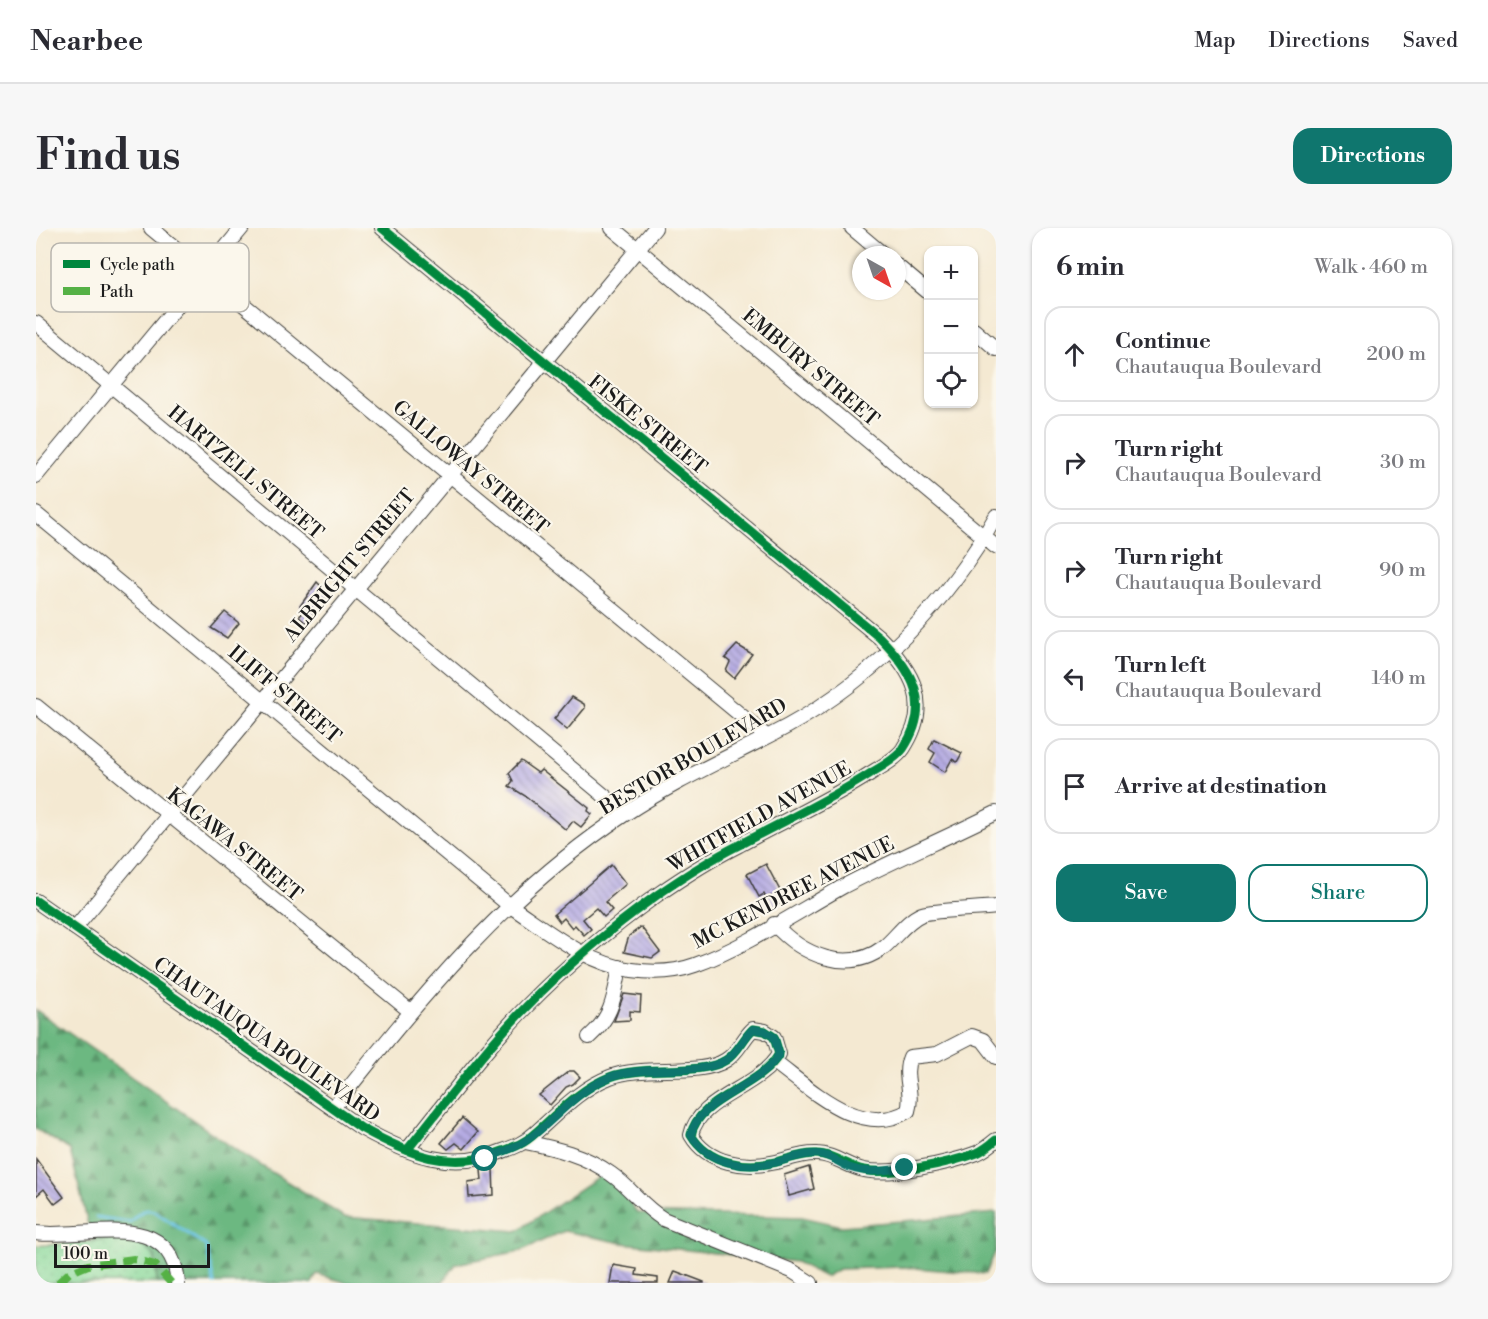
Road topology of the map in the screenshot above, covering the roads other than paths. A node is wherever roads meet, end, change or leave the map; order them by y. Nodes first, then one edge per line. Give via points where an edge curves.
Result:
1 (151, 228) edge
2 (242, 228) edge
3 (382, 228) edge
4 (612, 228) edge
5 (655, 228) edge
6 (852, 228) edge
7 (169, 243) edge
8 (230, 243) edge
9 (873, 246) edge
10 (638, 249) junction
11 (906, 274) edge
12 (924, 289) edge
13 (249, 309) edge
14 (172, 312) edge
15 (36, 323) edge
16 (978, 333) edge
17 (996, 349) edge
18 (543, 361) junction
19 (111, 385) junction
20 (450, 474) junction
21 (36, 476) edge
22 (36, 514) edge
23 (996, 516) edge
24 (985, 537) junction
25 (996, 547) edge
26 (355, 588) junction
27 (891, 649) junction
28 (262, 700) junction
29 (36, 705) edge
30 (766, 736) junction
31 (626, 813) junction
32 (996, 813) edge
33 (168, 815) junction
34 (36, 901) edge
35 (508, 905) junction
36 (996, 907) edge
37 (774, 924) junction
38 (75, 928) junction
39 (582, 954) junction
40 (620, 967) junction
41 (410, 1011) junction
42 (590, 1037) dead end
43 (996, 1057) edge
44 (774, 1062) junction
45 (333, 1108) junction
46 (996, 1140) edge
47 (525, 1142) junction
48 (407, 1150) junction
49 (36, 1233) edge
50 (178, 1283) edge
51 (811, 1283) edge

1 - 7 street, GALLOWAY STREET
2 - 8 street
3 - 18 street, FISKE STREET
4 - 10 street, EMBURY STREET
5 - 10 street, ALBRIGHT STREET
6 - 9 street
10 - 18 street, ALBRIGHT STREET
10 - 24 street, EMBURY STREET
11 - 12 street
13 - 20 street, GALLOWAY STREET
14 - 19 street
15 - 19 street, HARTZELL STREET
16 - 17 street
18 - 20 street, ALBRIGHT STREET
18 - 27 street, FISKE STREET
19 - 21 street
19 - 26 street, HARTZELL STREET
20 - 26 street, ALBRIGHT STREET
20 - 30 street, GALLOWAY STREET
22 - 28 street, ILIFF STREET
23 - 24 street, BESTOR BOULEVARD
24 - 25 street
24 - 27 street, BESTOR BOULEVARD via 940,598
26 - 28 street, ALBRIGHT STREET
26 - 31 street, HARTZELL STREET
27 - 30 street, BESTOR BOULEVARD via 822,705
27 - 39 street, WHITFIELD AVENUE via 910,675 917,693 916,720 902,751 851,786 738,845 658,894
28 - 33 street, ALBRIGHT STREET
28 - 35 street, ILIFF STREET
29 - 33 street, KAGAWA STREET
30 - 31 street, BESTOR BOULEVARD
31 - 35 street, BESTOR BOULEVARD
32 - 37 street, MC KENDREE AVENUE
33 - 38 street, ALBRIGHT STREET
33 - 41 street, KAGAWA STREET
34 - 38 street, CHAUTAUQUA BOULEVARD
35 - 39 street, MC KENDREE AVENUE
35 - 41 street, BESTOR BOULEVARD
36 - 37 street via 923,914 882,949 862,959 838,962 789,941
37 - 40 street, MC KENDREE AVENUE via 694,965 667,971
38 - 45 street, CHAUTAUQUA BOULEVARD
39 - 40 street, MC KENDREE AVENUE
39 - 48 street, WHITFIELD AVENUE via 513,1022
40 - 42 street via 610,1014
41 - 45 street, BESTOR BOULEVARD
43 - 44 street via 983,1040 972,1036 938,1054 910,1057 905,1069 911,1100 908,1111 881,1121 835,1106
44 - 46 street via 754,1080 702,1113 693,1124 691,1135 697,1146 714,1158 731,1163 774,1163 818,1154 870,1172 951,1160 978,1153
44 - 47 street, CHAUTAUQUA BOULEVARD via 779,1054 774,1037 753,1029 727,1060 713,1066 611,1076 581,1092
45 - 48 street, CHAUTAUQUA BOULEVARD via 361,1128
47 - 48 street, CHAUTAUQUA BOULEVARD via 485,1159 459,1163
47 - 51 street via 584,1158 612,1174 645,1208 663,1219 792,1271
49 - 50 street via 119,1230 138,1234 168,1250

